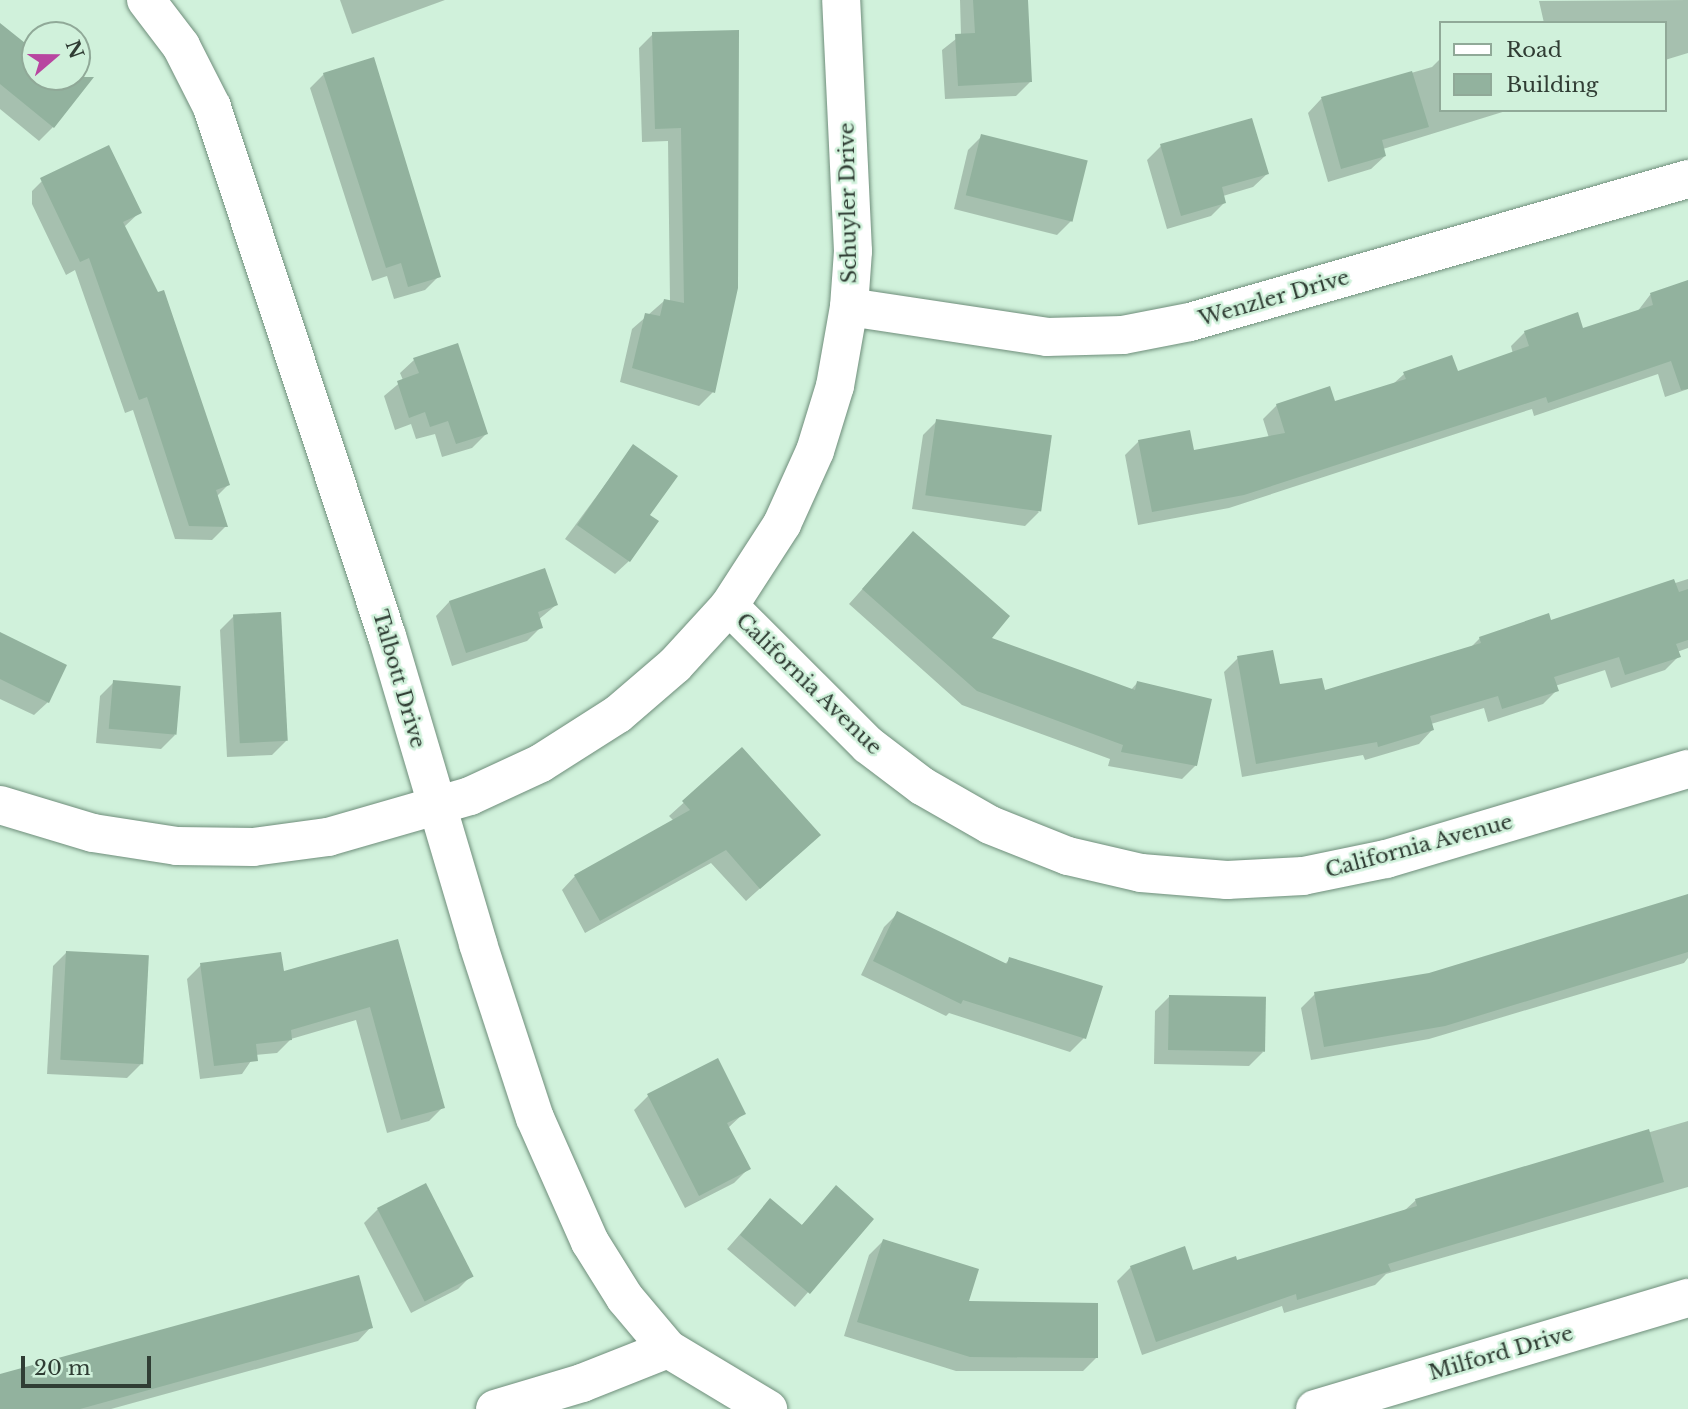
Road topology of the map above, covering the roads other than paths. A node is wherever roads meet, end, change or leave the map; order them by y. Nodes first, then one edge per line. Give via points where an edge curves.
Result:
1 (146, 0) edge
2 (841, 0) edge
3 (1688, 179) edge
4 (849, 307) junction
5 (729, 606) junction
6 (1688, 769) edge
7 (0, 805) edge
8 (436, 808) junction
9 (1688, 1298) edge
10 (668, 1349) junction
11 (495, 1409) edge
12 (768, 1409) edge
13 (1315, 1409) edge

1 - 8 street, Talbott Drive via 181,46 212,107 387,636
2 - 4 street, Schuyler Drive via 853,251
3 - 4 street, Wenzler Drive via 1190,322 1123,335 1046,337
4 - 5 street, Schuyler Drive via 835,386 815,451 782,524
5 - 6 street, California Avenue via 868,745 922,786 990,825 1068,856 1141,873 1227,880 1303,876 1386,859
5 - 8 street, Schuyler Drive via 675,666 618,714 541,763
7 - 8 street, Schuyler Drive via 93,832 177,846 253,847 328,837
8 - 10 street, Talbott Drive via 535,1118 590,1242 625,1298
9 - 13 street, Milford Drive
10 - 11 street via 582,1383
10 - 12 street

